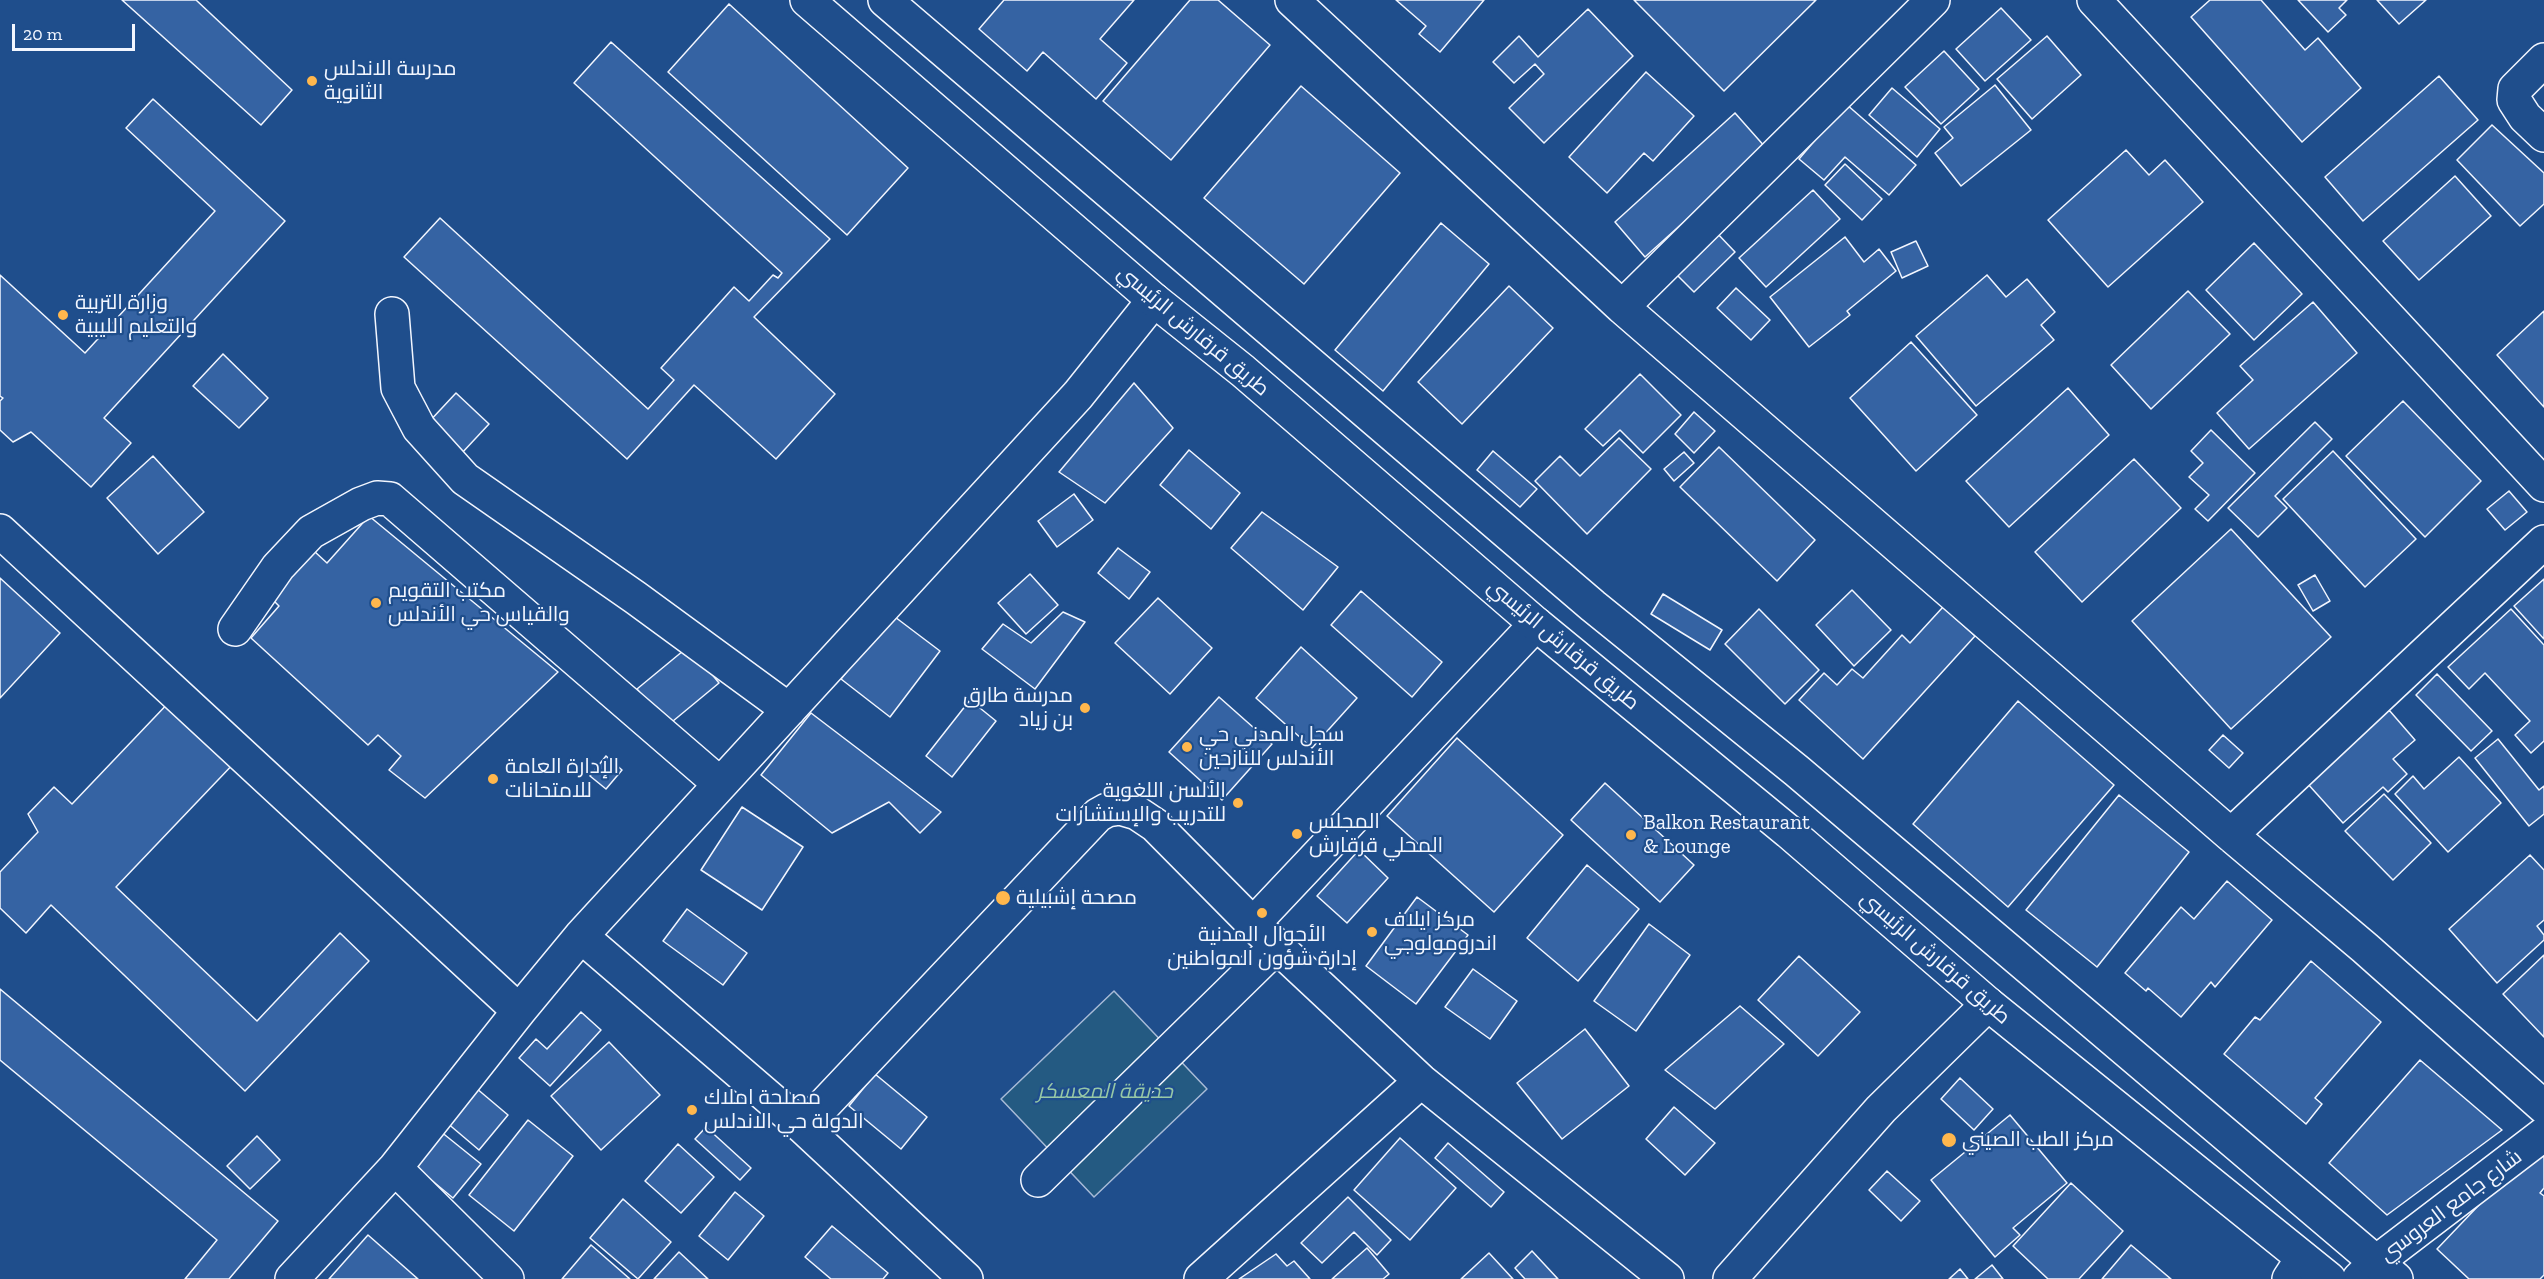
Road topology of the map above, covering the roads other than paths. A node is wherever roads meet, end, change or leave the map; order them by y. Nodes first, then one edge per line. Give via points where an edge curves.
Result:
1 (807, 0) edge
2 (885, 0) edge
3 (1292, 0) edge
4 (1933, 0) edge
5 (2094, 0) edge
6 (2544, 60) edge
7 (2544, 135) edge
8 (1154, 300) junction
9 (1622, 307) junction
10 (392, 314) dead end
11 (2544, 485) edge
12 (0, 531) edge
13 (2544, 542) edge
14 (1536, 624) junction
15 (235, 628) dead end
16 (789, 710) junction
17 (720, 784) junction
18 (2231, 836) junction
19 (1252, 924) junction
20 (581, 936) junction
21 (1276, 946) junction
22 (1988, 1004) junction
23 (519, 1011) junction
24 (1421, 1081) junction
25 (2544, 1107) edge
26 (803, 1127) junction
27 (2544, 1134) edge
28 (395, 1168) junction
29 (1038, 1180) dead end
30 (2296, 1269) edge
31 (2376, 1274) edge
32 (292, 1279) edge
33 (507, 1279) edge
34 (966, 1279) edge
35 (1201, 1279) edge
36 (1667, 1279) edge
37 (1730, 1279) edge
38 (2329, 1279) edge

1 - 8 street, طريق قرقارش الرئيسي
2 - 31 street via 1593,606 1797,771
3 - 9 street
4 - 9 street
5 - 11 street
6 - 7 street via 2515,89 2514,100
8 - 14 street, طريق قرقارش الرئيسي via 1244,371
8 - 16 street via 1078,395
9 - 18 street
10 - 16 street via 398,388 419,428 465,479
12 - 23 street
13 - 18 street
14 - 19 street
14 - 22 street, طريق قرقارش الرئيسي via 1789,832
15 - 17 street via 278,567 311,532 361,504 377,498 390,499
16 - 17 street
17 - 20 street
18 - 25 street via 2365,948
19 - 21 street
19 - 26 street via 1155,825 1137,813 1120,808 1107,810
20 - 23 street
20 - 26 street
21 - 24 street
21 - 29 street
22 - 30 street, طريق قرقارش الرئيسي
22 - 37 street via 1881,1109
23 - 28 street
24 - 35 street
24 - 36 street
26 - 34 street
27 - 31 street, شارع جامع العروسي
28 - 32 street
28 - 33 street
30 - 38 street, طريق قرقارش الرئيسي

